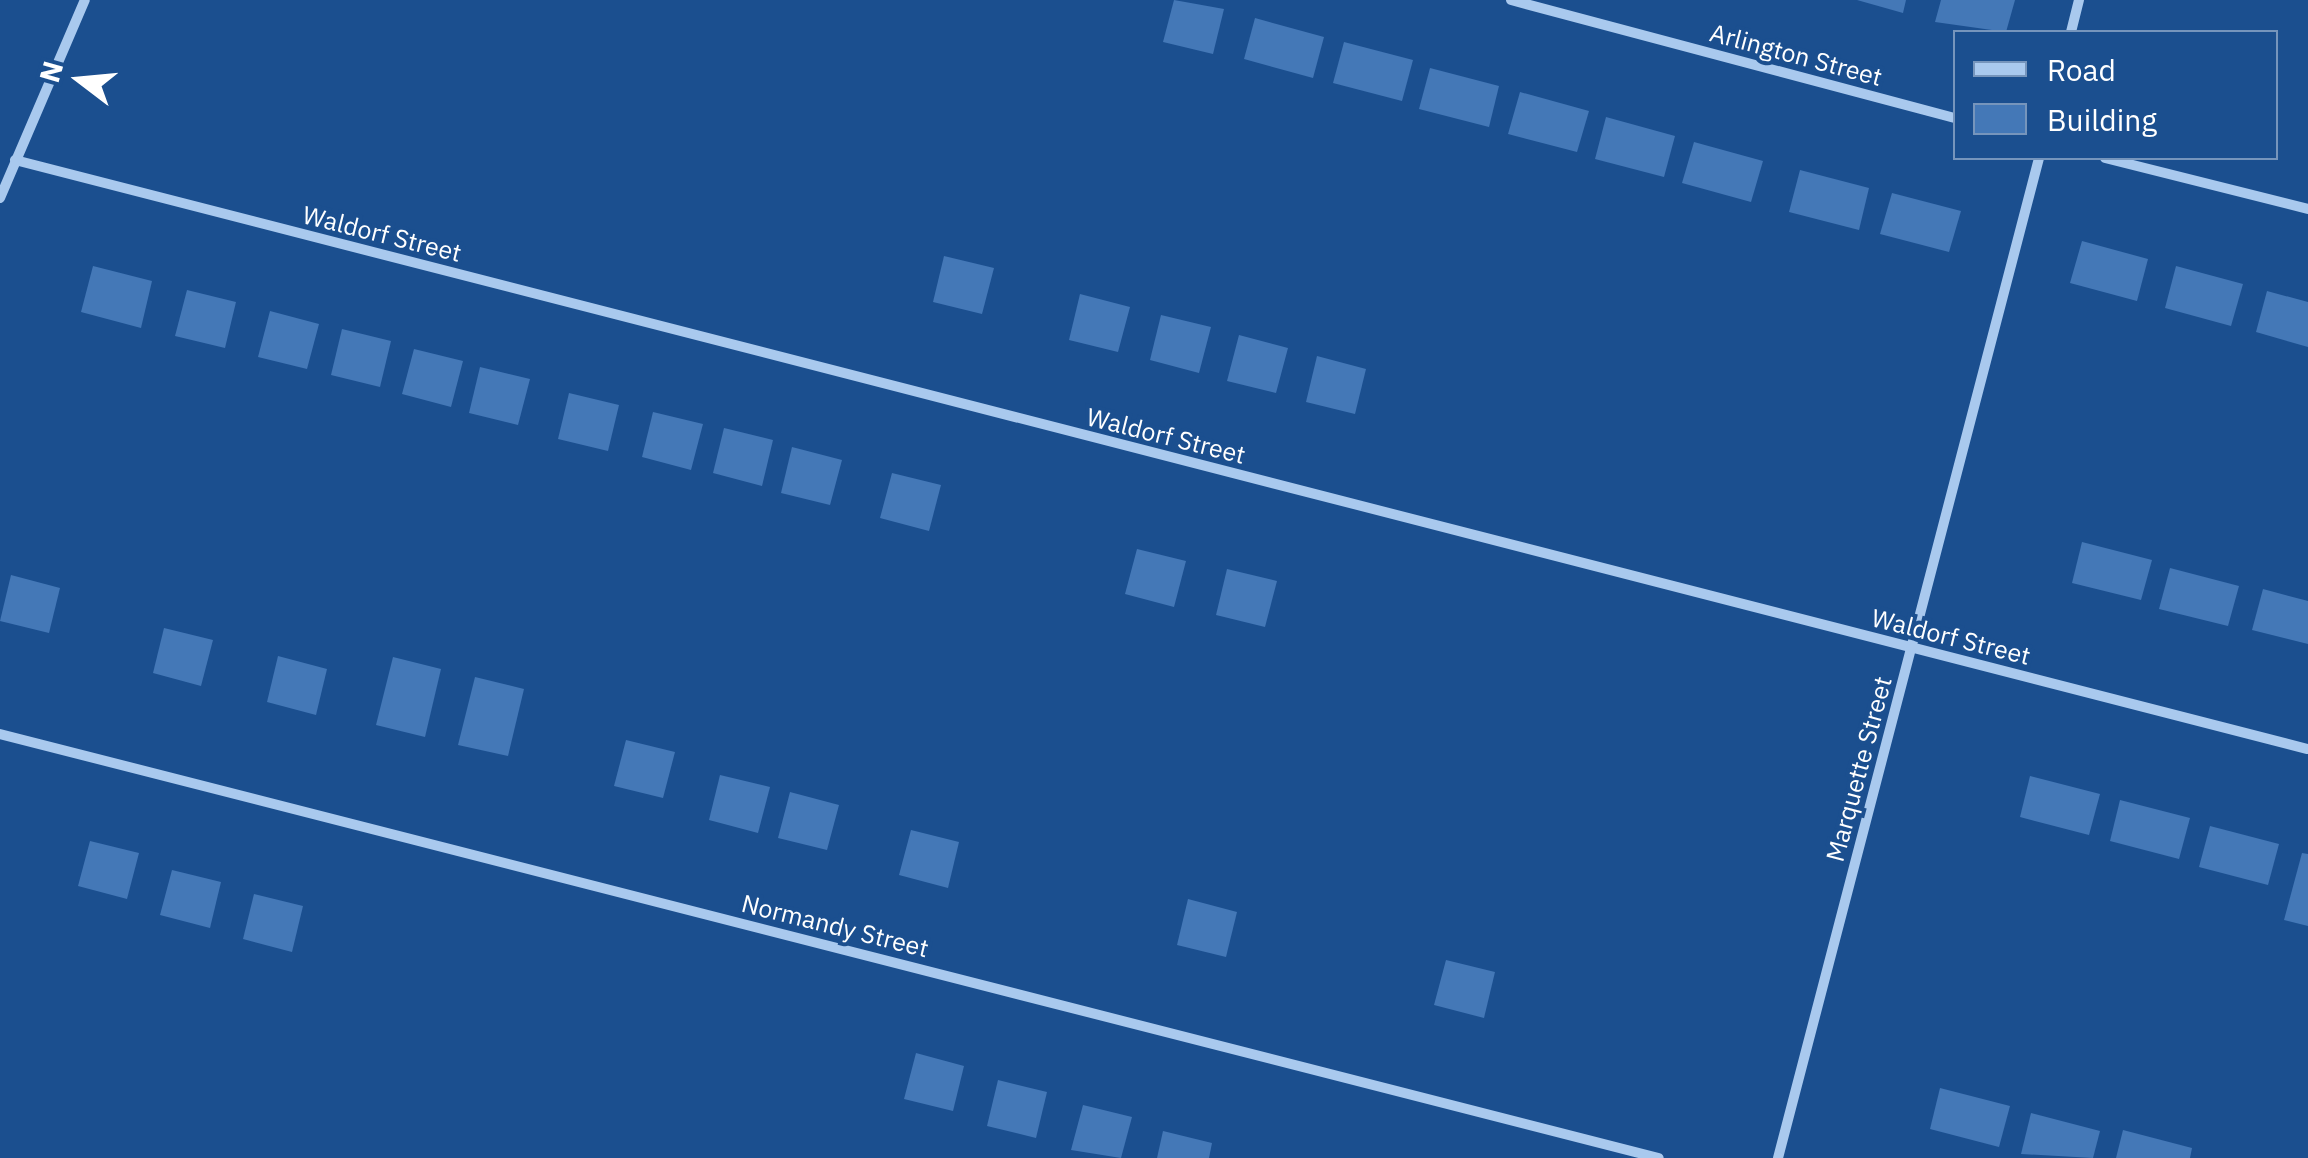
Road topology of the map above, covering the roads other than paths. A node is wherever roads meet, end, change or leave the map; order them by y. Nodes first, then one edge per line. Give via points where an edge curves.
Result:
1 (85, 0) edge
2 (1510, 0) edge
3 (2080, 0) edge
4 (2072, 30) edge
5 (1953, 117) edge
6 (14, 160) junction
7 (2038, 160) edge
8 (2113, 160) edge
9 (0, 198) edge
10 (2308, 209) edge
11 (1911, 648) junction
12 (0, 734) edge
13 (2308, 749) edge
14 (1659, 1158) edge
15 (1778, 1158) edge

1 - 6 street
2 - 5 street, Arlington Street
3 - 4 street
6 - 9 street
6 - 11 street, Waldorf Street
7 - 11 street, Marquette Street
8 - 10 street
11 - 13 street, Waldorf Street
11 - 15 street, Marquette Street
12 - 14 street, Normandy Street

